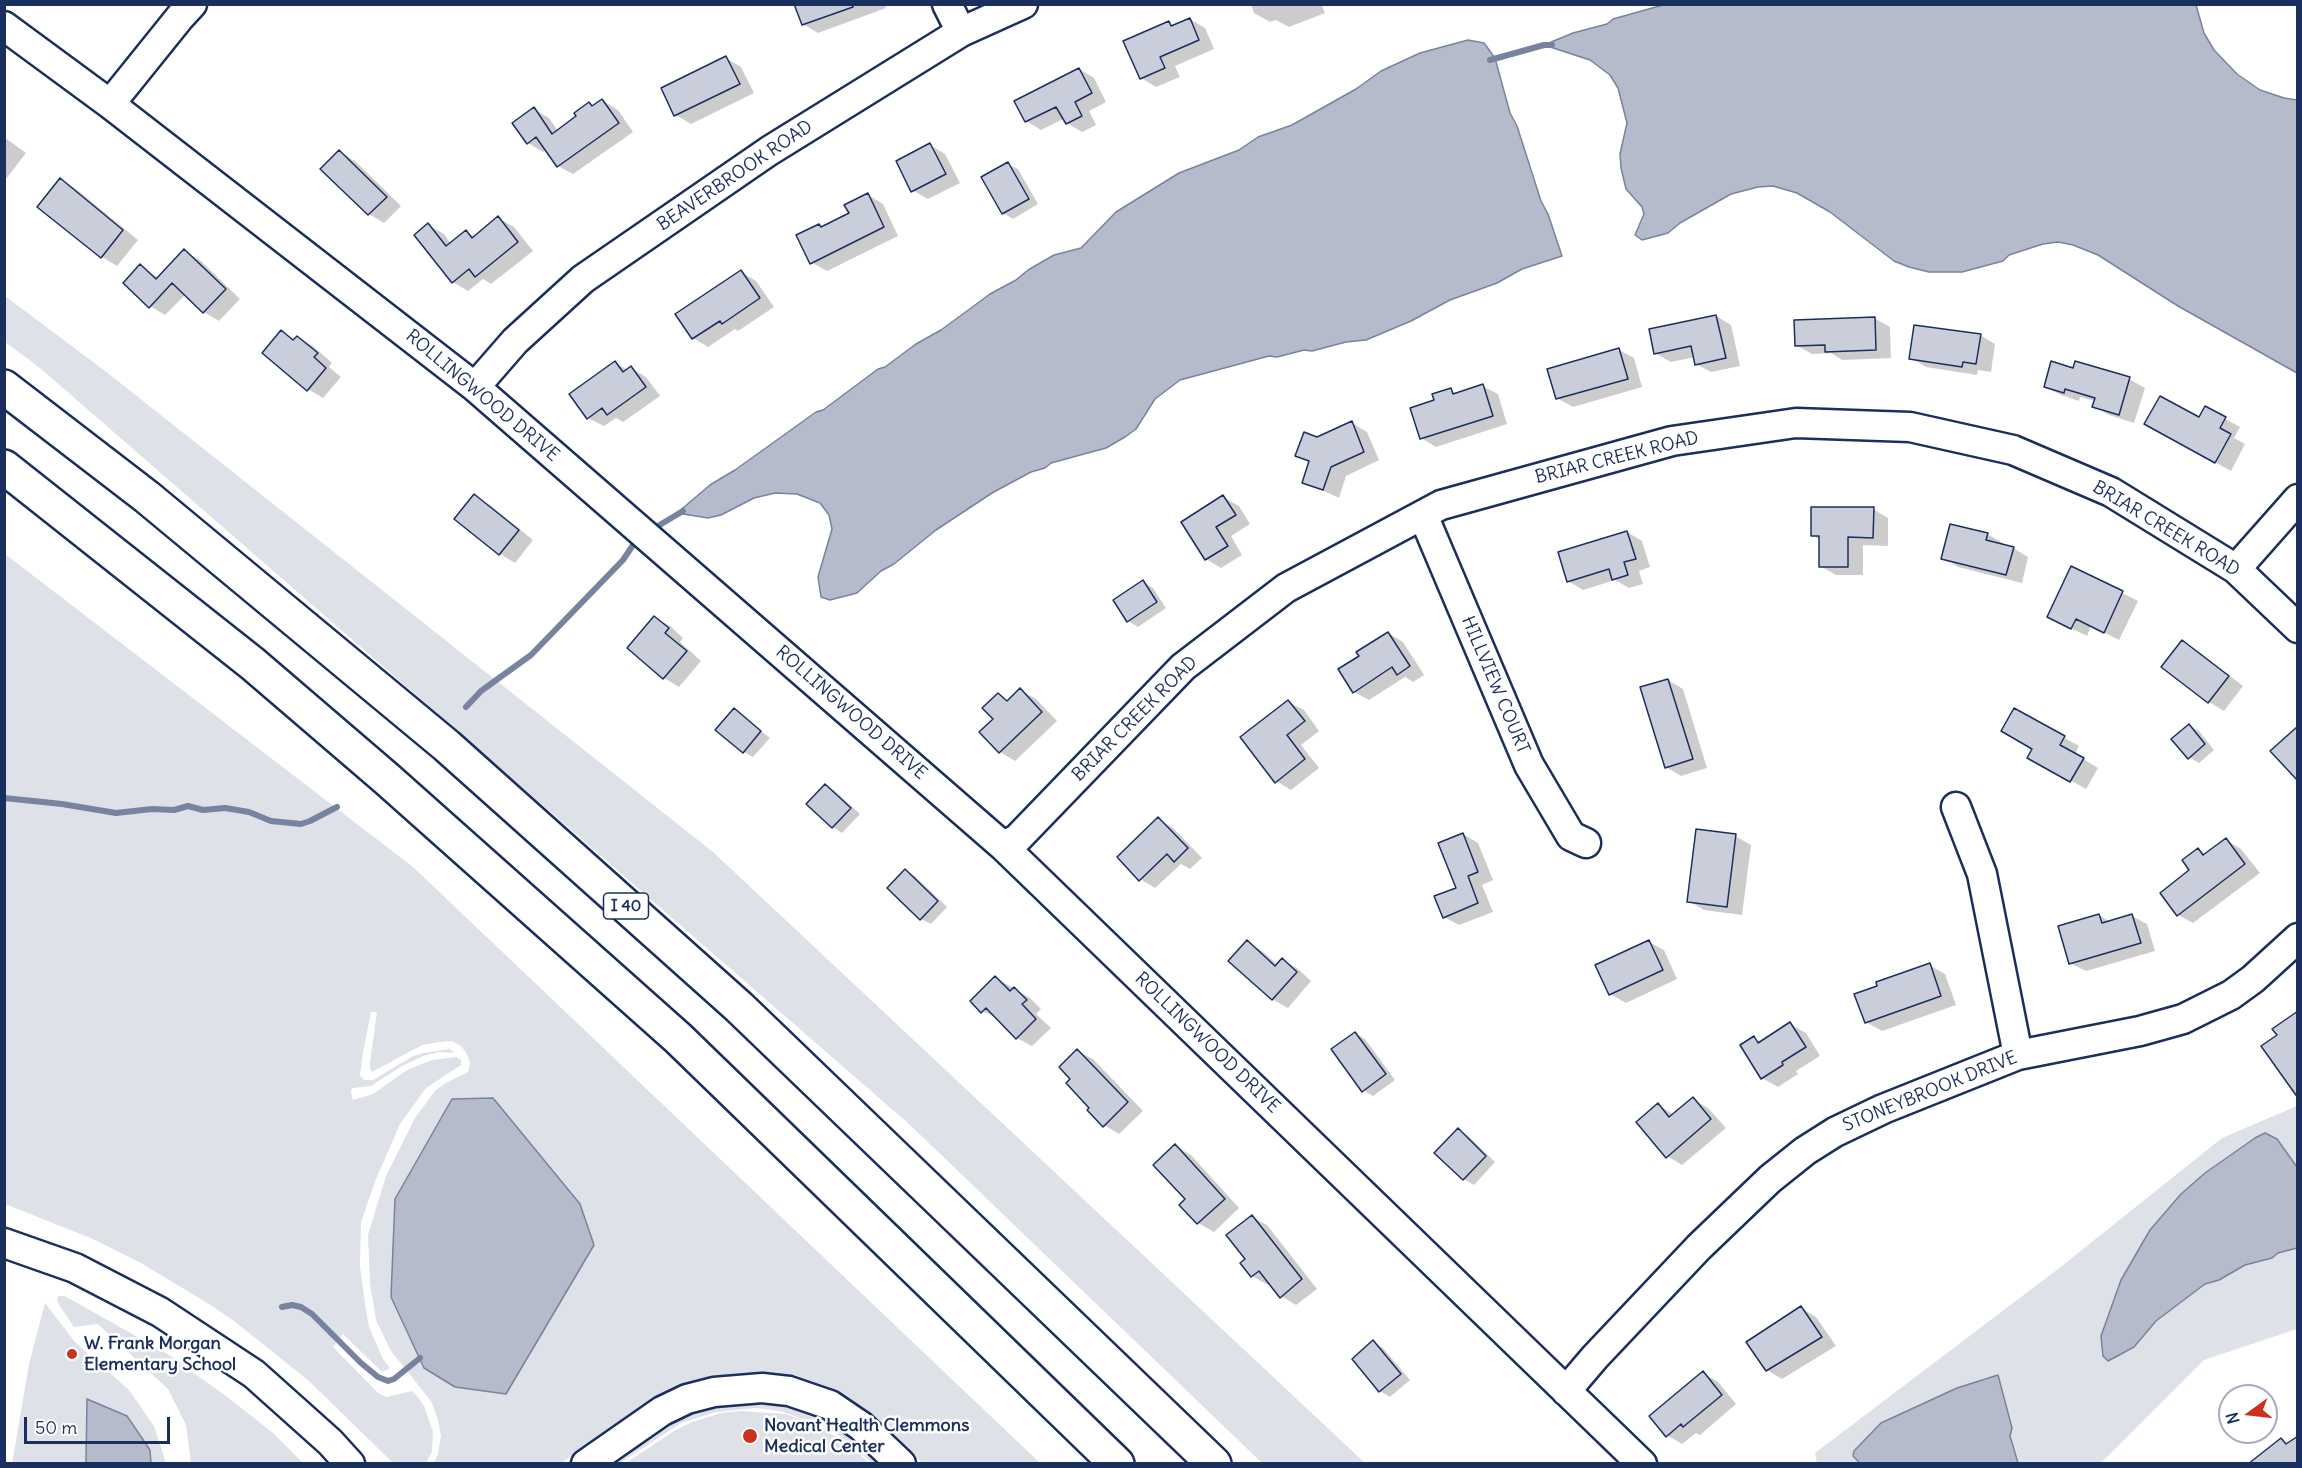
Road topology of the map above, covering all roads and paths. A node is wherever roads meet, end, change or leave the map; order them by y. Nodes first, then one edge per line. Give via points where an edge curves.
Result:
1 (192, 4) edge
2 (947, 4) edge
3 (1023, 4) edge
4 (4, 26) edge
5 (961, 32) junction
6 (110, 104) junction
7 (4, 387) edge
8 (475, 387) junction
9 (4, 467) edge
10 (2298, 499) edge
11 (1423, 515) junction
12 (2236, 569) junction
13 (2298, 628) edge
14 (1956, 807) dead end
15 (1586, 843) dead end
16 (1003, 846) junction
17 (2298, 938) edge
18 (2018, 1055) junction
19 (4, 1243) edge
20 (1566, 1391) junction
21 (350, 1464) edge
22 (586, 1464) edge
23 (901, 1464) edge
24 (1117, 1464) edge
25 (1214, 1464) edge
26 (1642, 1464) edge

1 - 6 street
2 - 5 street
3 - 5 street, BEAVERBROOK ROAD
4 - 6 street, ROLLINGWOOD DRIVE
5 - 8 street, BEAVERBROOK ROAD via 769,151 583,279 515,341
6 - 8 street, ROLLINGWOOD DRIVE
7 - 25 highway, I 40 via 147,497 465,762 739,1006
8 - 16 street, ROLLINGWOOD DRIVE
9 - 24 highway via 253,664 670,1030
10 - 12 street
11 - 12 street, BRIAR CREEK ROAD via 1441,506 1672,441 1796,423 1910,426 2013,450 2111,492
11 - 15 street, HILLVIEW COURT via 1529,765 1571,836
11 - 16 street, BRIAR CREEK ROAD via 1286,588 1183,667 1017,839
12 - 13 street, BRIAR CREEK ROAD
14 - 18 street via 1982,874
16 - 20 street, ROLLINGWOOD DRIVE
17 - 18 street, STONEYBROOK DRIVE via 2231,995 2183,1019
18 - 20 street, STONEYBROOK DRIVE via 1883,1109 1804,1151 1699,1247
19 - 21 street via 75,1268 160,1312 254,1374
20 - 26 street, ROLLINGWOOD DRIVE
22 - 23 street via 662,1411 687,1399 714,1392 762,1388 789,1391 830,1406 861,1426

